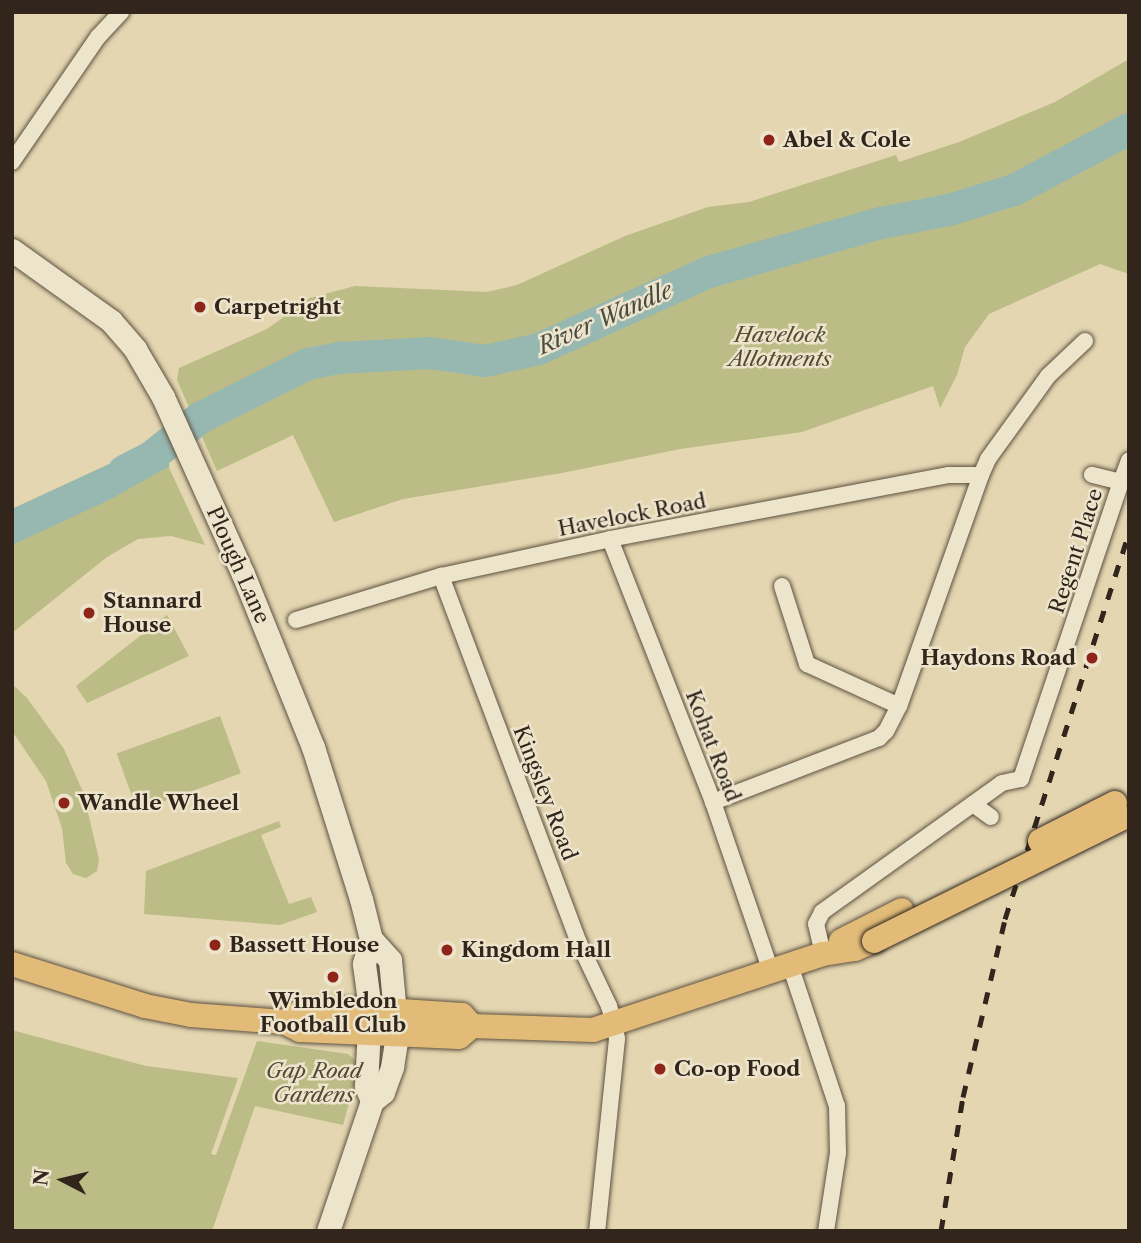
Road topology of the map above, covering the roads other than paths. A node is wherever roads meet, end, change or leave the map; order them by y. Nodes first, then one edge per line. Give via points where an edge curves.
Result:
1 (121, 12) edge
2 (12, 162) edge
3 (12, 250) edge
4 (1085, 341) dead end
5 (1129, 460) edge
6 (981, 475) junction
7 (1093, 475) dead end
8 (1121, 482) junction
9 (610, 539) junction
10 (441, 576) junction
11 (782, 586) dead end
12 (296, 620) dead end
13 (899, 706) junction
14 (712, 802) junction
15 (973, 804) junction
16 (1124, 808) edge
17 (991, 817) dead end
18 (371, 939) junction
19 (823, 954) junction
20 (12, 964) edge
21 (781, 968) junction
22 (370, 1009) junction
23 (284, 1022) junction
24 (397, 1023) junction
25 (614, 1023) junction
26 (369, 1034) junction
27 (372, 1101) junction
28 (328, 1231) edge
29 (597, 1231) edge
30 (825, 1231) edge

1 - 2 street
3 - 18 main road, Plough Lane via 111,321 140,356 168,408 243,574 313,747 352,862
4 - 6 street via 1048,376
5 - 8 street, Regent Place
6 - 9 street, Havelock Road via 948,475
6 - 13 street
7 - 8 street, Regent Place
8 - 15 street, Regent Place via 1027,766 1021,779 1002,783
9 - 10 street, Havelock Road
9 - 14 street, Kohat Road
10 - 12 street, Havelock Road
10 - 25 street, Kingsley Road via 578,941
11 - 13 street via 807,664
13 - 14 street via 879,738
14 - 21 street, Kohat Road
15 - 17 street
15 - 19 street, Regent Place via 822,912 816,924
16 - 19 main road, bridge via 871,933 855,949
18 - 22 main road, Plough Lane via 364,964
18 - 24 main road, Plough Lane via 390,960
19 - 21 main road
20 - 23 main road via 145,1006 218,1018
21 - 25 main road
21 - 30 street, Kohat Road via 837,1106 838,1153
22 - 23 main road via 300,1012
22 - 24 main road
22 - 26 main road, Plough Lane
23 - 26 main road via 300,1030
24 - 25 main road via 462,1015 472,1026 582,1030
24 - 26 main road
24 - 27 main road, Plough Lane via 383,1092
25 - 29 street, Kingsley Road via 617,1039
26 - 27 main road, Plough Lane via 366,1086
27 - 28 main road

